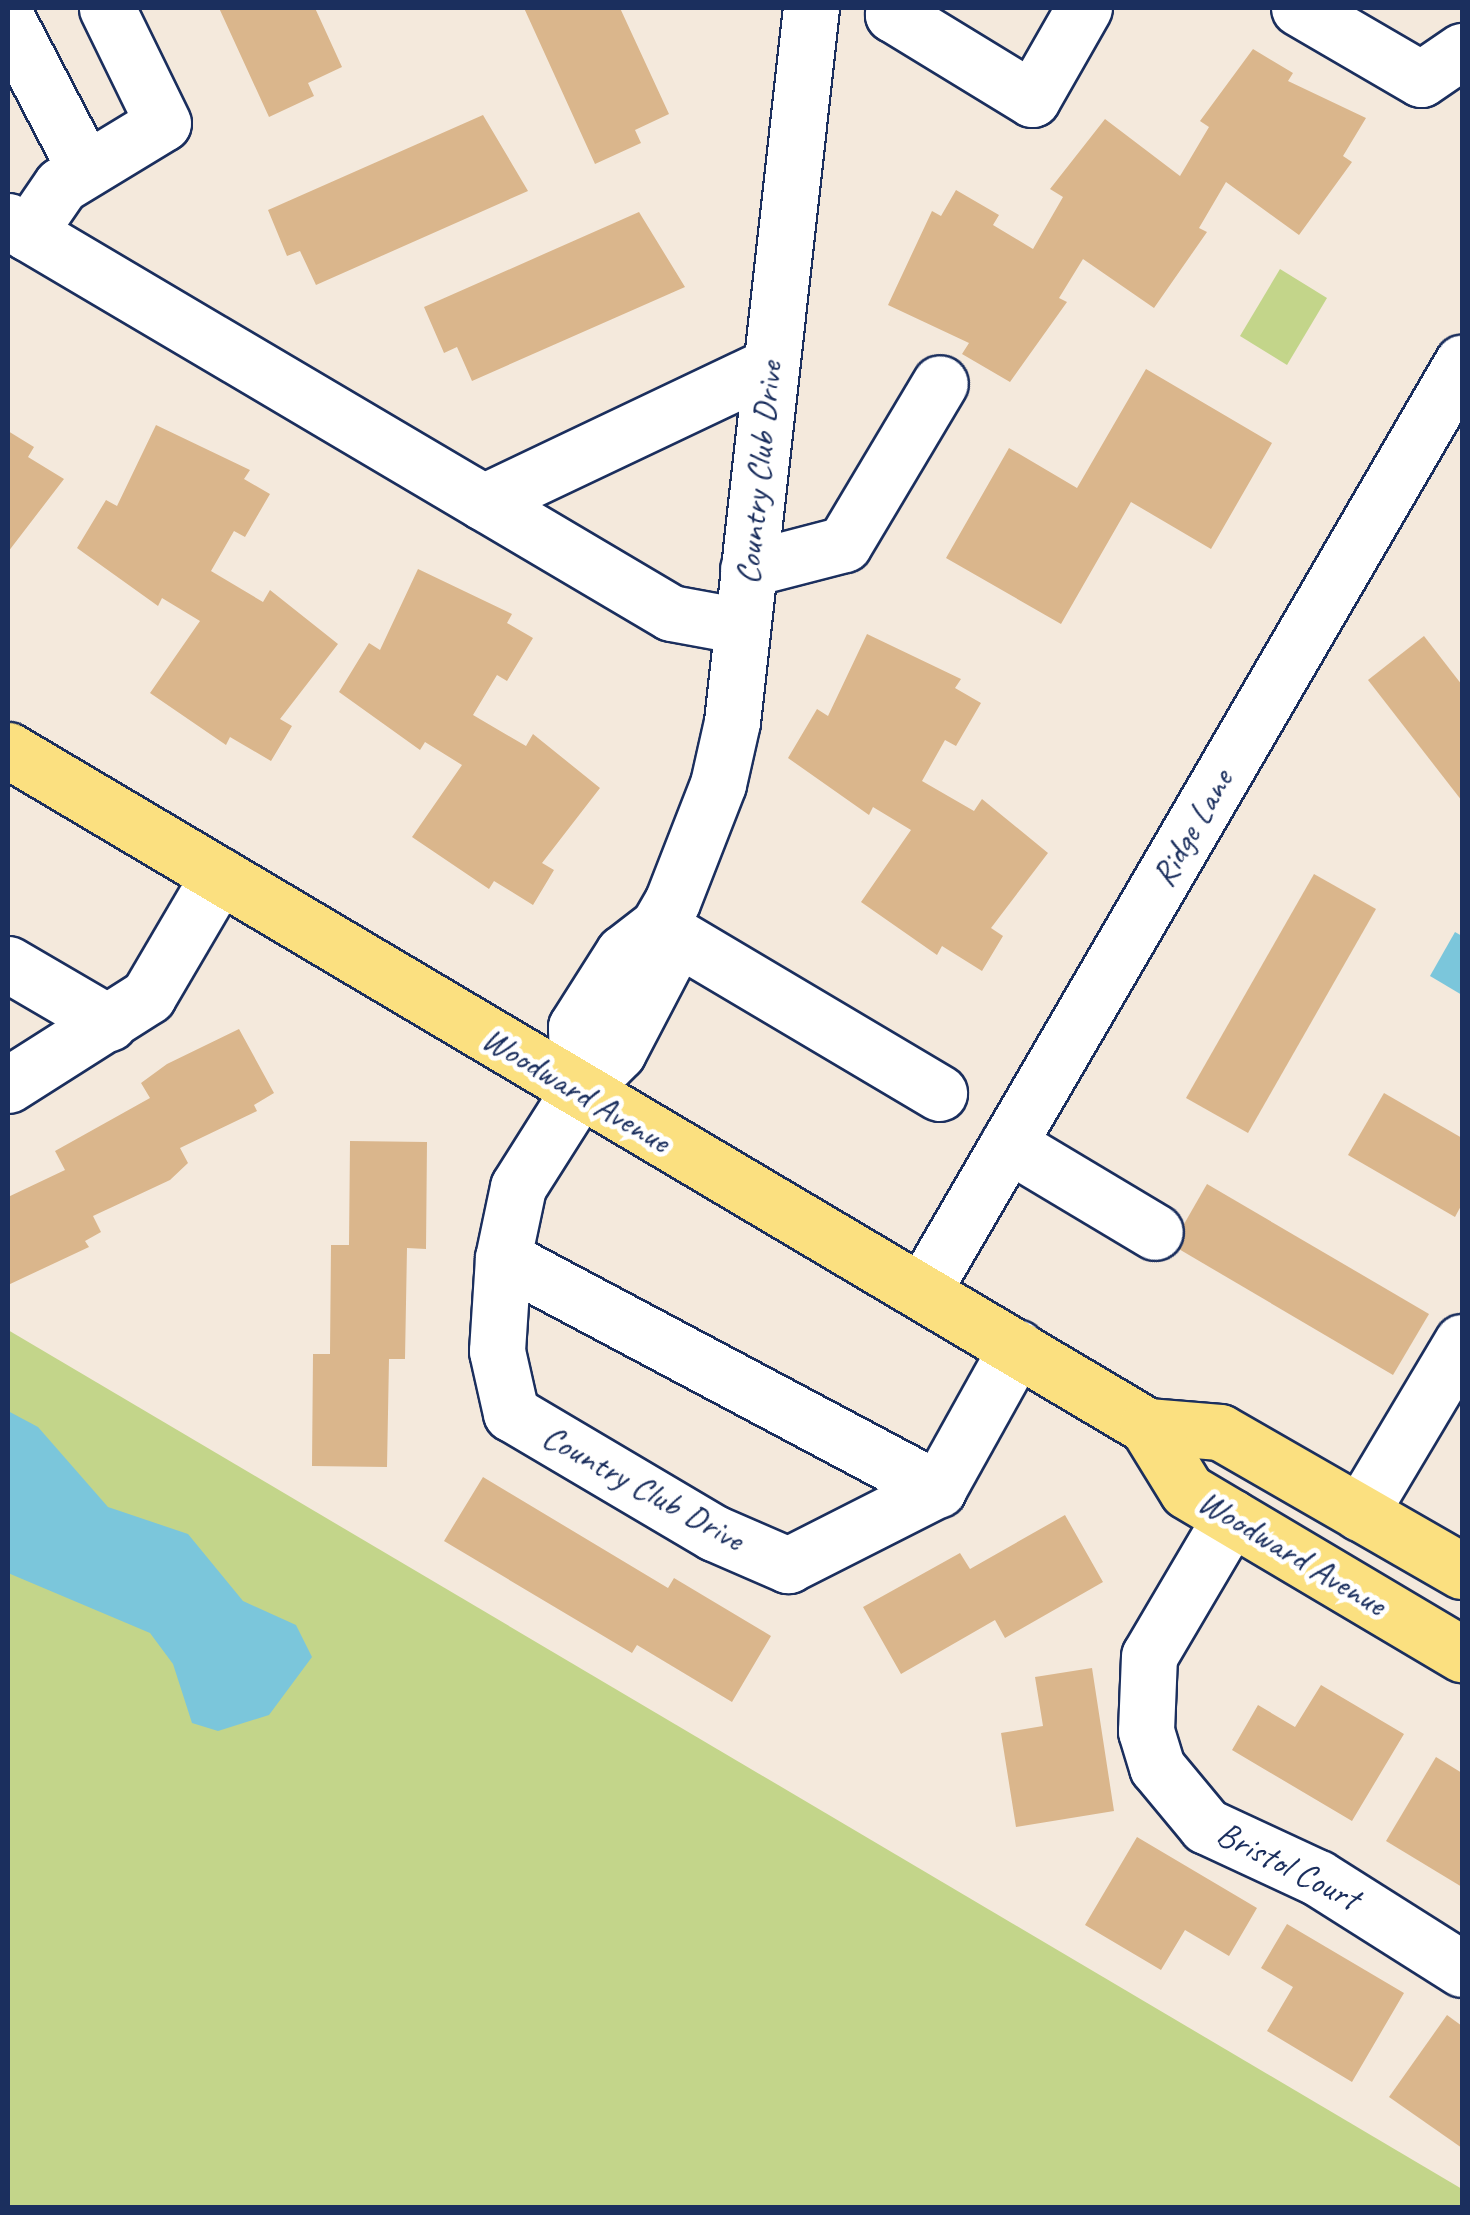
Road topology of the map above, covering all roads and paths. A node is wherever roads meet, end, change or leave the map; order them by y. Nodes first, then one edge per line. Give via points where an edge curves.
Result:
1 (107, 8) edge
2 (811, 8) edge
3 (896, 8) edge
4 (1084, 8) edge
5 (1299, 8) edge
6 (8, 20) edge
7 (1376, 26) edge
8 (1462, 50) edge
9 (85, 169) junction
10 (18, 227) edge
11 (1462, 364) edge
12 (771, 366) junction
13 (940, 383) dead end
14 (483, 502) junction
15 (748, 569) junction
16 (742, 626) junction
17 (8, 750) edge
18 (219, 875) junction
19 (658, 926) junction
20 (8, 964) edge
21 (110, 1023) junction
22 (8, 1085) edge
23 (578, 1092) junction
24 (939, 1093) dead end
25 (1008, 1144) junction
26 (1155, 1232) dead end
27 (503, 1258) junction
28 (922, 1292) junction
29 (1462, 1342) edge
30 (1017, 1348) junction
31 (1147, 1426) junction
32 (938, 1489) junction
33 (1360, 1513) junction
34 (1231, 1517) junction
35 (1462, 1572) edge
36 (1462, 1654) edge
37 (1462, 1969) edge

1 - 9 street via 162,123
2 - 12 street, Country Club Drive
3 - 4 street via 892,14 1032,100
5 - 7 street
6 - 9 street
7 - 8 street via 1421,80
9 - 10 street
10 - 14 street
11 - 25 street, Ridge Lane
12 - 14 street
12 - 15 street, Country Club Drive
13 - 15 street via 844,544
14 - 16 street via 671,613
15 - 16 street, Country Club Drive
16 - 19 street, Country Club Drive via 718,784
17 - 18 main road, Woodward Avenue
18 - 21 street via 148,996
18 - 23 main road, Woodward Avenue
19 - 23 street, Country Club Drive via 666,960 618,1052
19 - 24 street
20 - 21 street
21 - 22 street
23 - 27 street, Country Club Drive via 518,1187
23 - 28 main road, Woodward Avenue
25 - 26 street
25 - 28 street, Ridge Lane
27 - 32 street
27 - 32 street, Country Club Drive via 497,1351 511,1413 714,1533 788,1565
28 - 30 main road, Woodward Avenue
29 - 33 street
30 - 31 main road, Woodward Avenue
30 - 32 street
31 - 33 main road, Woodward Avenue via 1220,1432
31 - 34 main road, Woodward Avenue via 1187,1491
33 - 35 main road, Woodward Avenue
34 - 36 main road, Woodward Avenue
34 - 37 street, Bristol Court via 1149,1656 1146,1731 1158,1768 1206,1826 1332,1886

